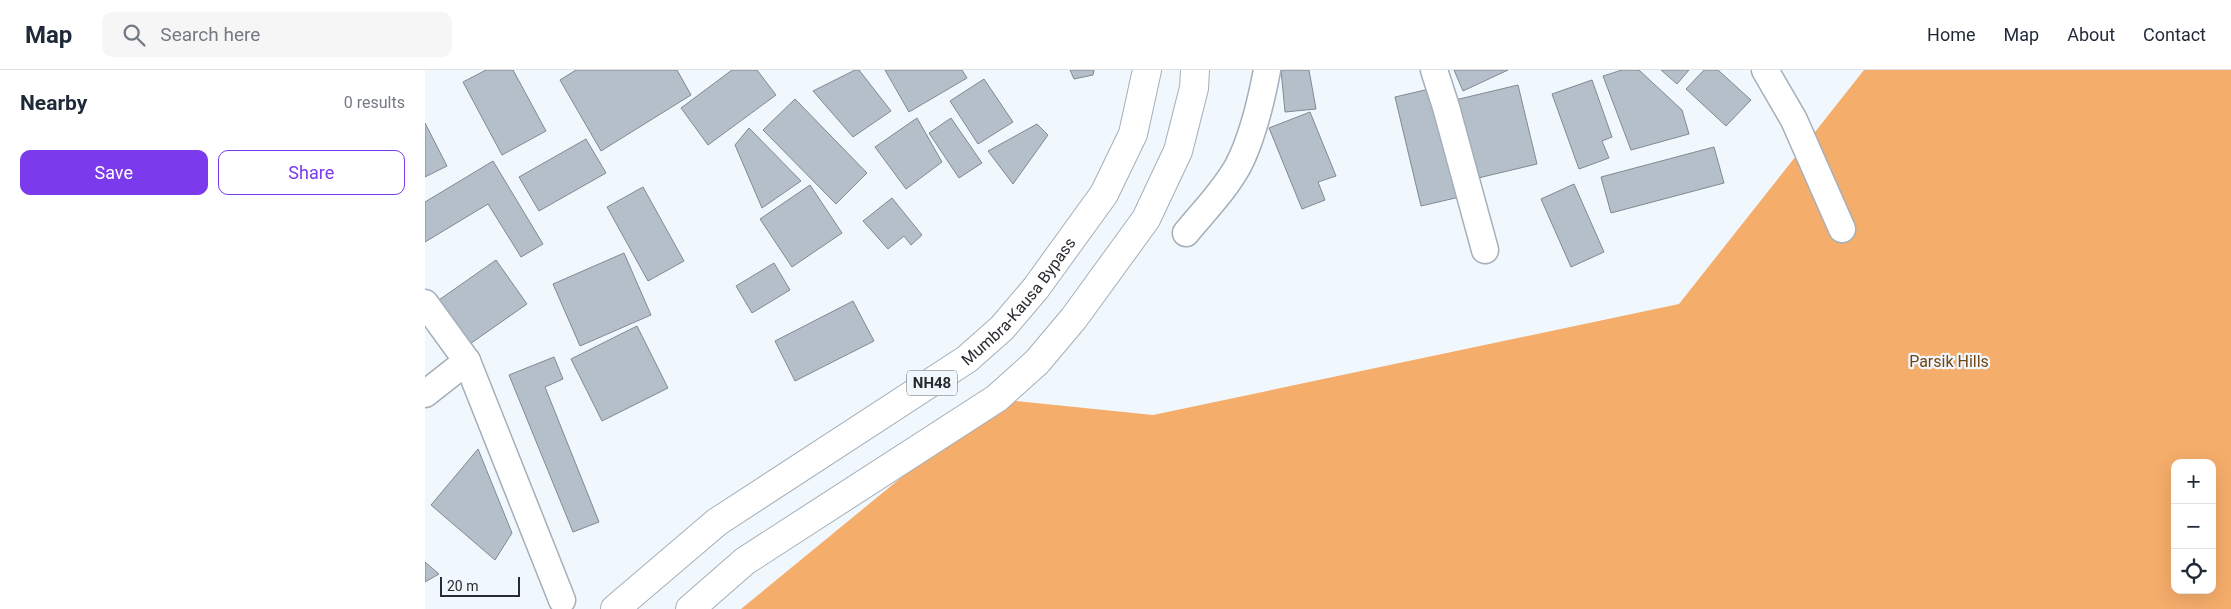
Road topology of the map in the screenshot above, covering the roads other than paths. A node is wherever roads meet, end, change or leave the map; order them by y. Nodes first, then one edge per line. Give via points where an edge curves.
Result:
1 (1147, 70) edge
2 (1195, 70) edge
3 (1267, 70) edge
4 (1434, 70) edge
5 (1765, 70) edge
6 (1842, 229) dead end
7 (1186, 233) dead end
8 (1485, 250) dead end
9 (425, 303) edge
10 (467, 361) junction
11 (425, 394) edge
12 (562, 600) dead end
13 (615, 609) edge
14 (690, 609) edge

1 - 13 highway, Mumbra-Kausa Bypass / NH48 via 1133,134 1104,194 1036,288 1002,328 967,359 717,522
2 - 14 highway, NH48 via 1194,88 1178,151 1146,219 1074,318 1037,362 997,398 745,561
3 - 7 street via 1250,137 1238,165 1219,194
4 - 8 street
5 - 6 street via 1794,120
9 - 10 street
10 - 11 street
10 - 12 street

